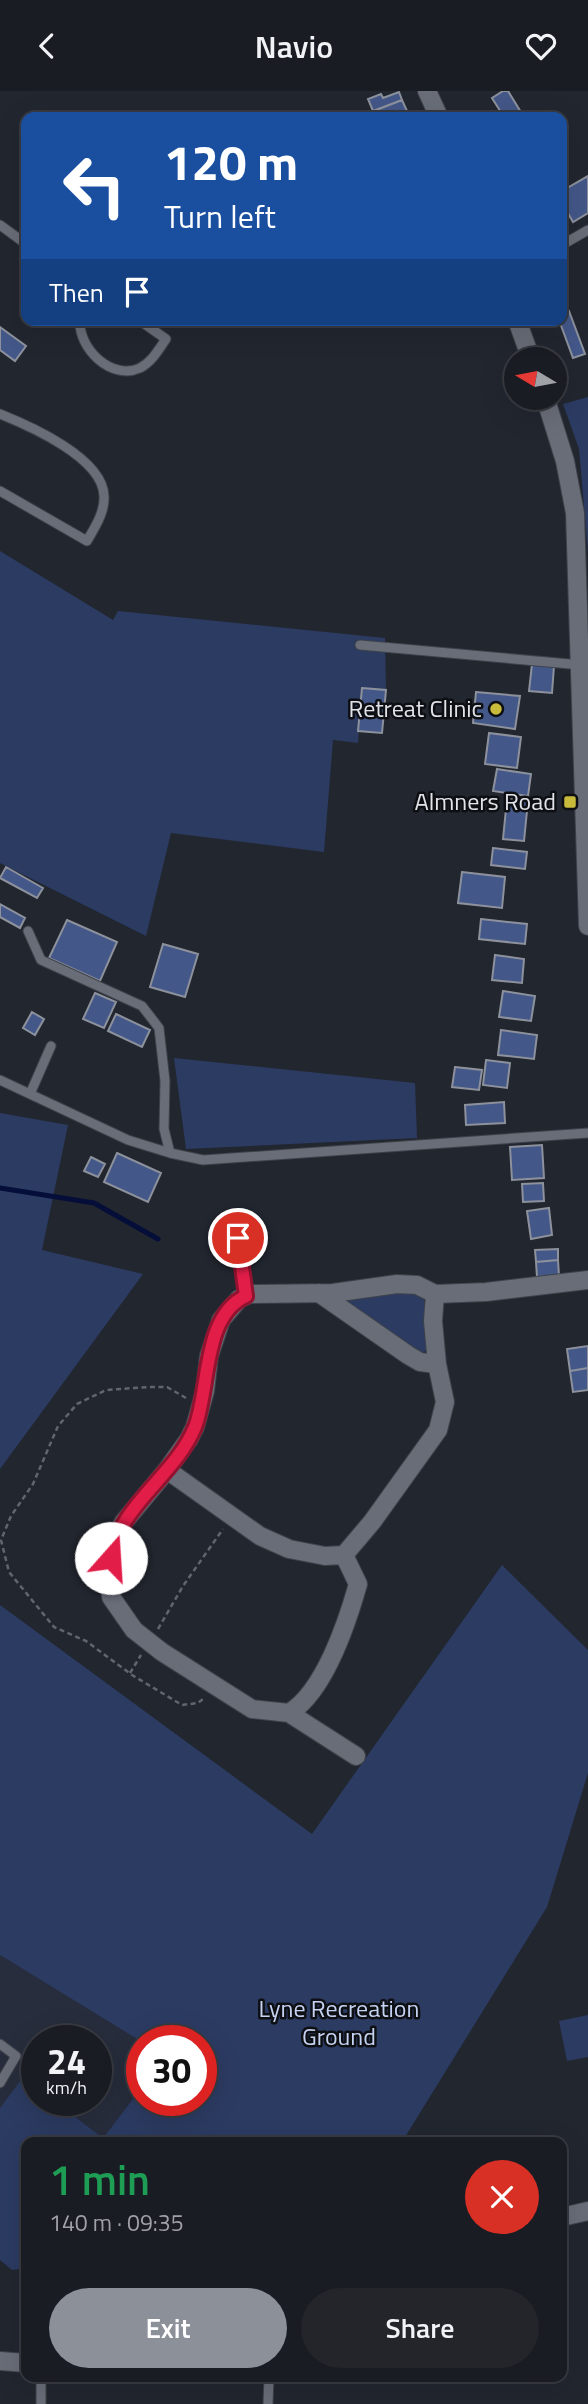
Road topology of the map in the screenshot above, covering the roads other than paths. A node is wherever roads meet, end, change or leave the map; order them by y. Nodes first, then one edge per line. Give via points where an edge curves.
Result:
1 (427, 91) edge
2 (437, 112) edge
3 (0, 225) edge
4 (588, 230) edge
5 (21, 240) edge
6 (567, 242) edge
7 (80, 326) edge
8 (148, 326) edge
9 (519, 326) edge
10 (527, 347) edge
11 (549, 410) edge
12 (0, 414) edge
13 (0, 491) edge
14 (360, 645) dead end
15 (581, 665) junction
16 (588, 926) edge
17 (28, 931) dead end
18 (51, 1047) dead end
19 (0, 1080) edge
20 (30, 1094) junction
21 (588, 1133) edge
22 (170, 1153) junction
23 (237, 1222) dead end
24 (588, 1280) edge
25 (319, 1293) junction
26 (435, 1294) junction
27 (246, 1296) junction
28 (437, 1364) junction
29 (167, 1470) junction
30 (344, 1555) junction
31 (289, 1713) junction
32 (356, 1756) dead end
33 (0, 2044) edge
34 (0, 2083) edge
35 (588, 2211) edge
36 (567, 2216) edge
37 (0, 2361) edge
38 (21, 2363) edge
39 (41, 2382) edge
40 (269, 2382) edge
41 (41, 2404) edge
42 (268, 2404) edge

1 - 2 street
3 - 5 lane
4 - 6 lane
7 - 8 lane via 88,348 103,363 122,370 139,368 166,339
9 - 10 street
11 - 15 street via 574,503
12 - 13 lane via 78,456 102,485 104,504 88,541
14 - 15 lane
15 - 16 street
17 - 22 lane via 41,960 142,1006 159,1028 164,1129
18 - 20 lane
19 - 20 lane
20 - 22 lane via 128,1140
21 - 22 lane via 203,1160
23 - 27 lane
24 - 26 street
25 - 26 street via 397,1284 417,1285
25 - 27 street
25 - 28 street via 408,1355
26 - 28 street
27 - 29 street via 221,1320 190,1439
28 - 30 street via 445,1402 438,1430
29 - 30 street via 260,1536 325,1556
29 - 31 street via 123,1523 113,1544 111,1597 134,1630 162,1652 252,1709
30 - 31 street via 358,1584 345,1629 310,1696
31 - 32 street
33 - 34 lane via 16,2056
35 - 36 street
37 - 38 street
39 - 41 lane
40 - 42 lane

